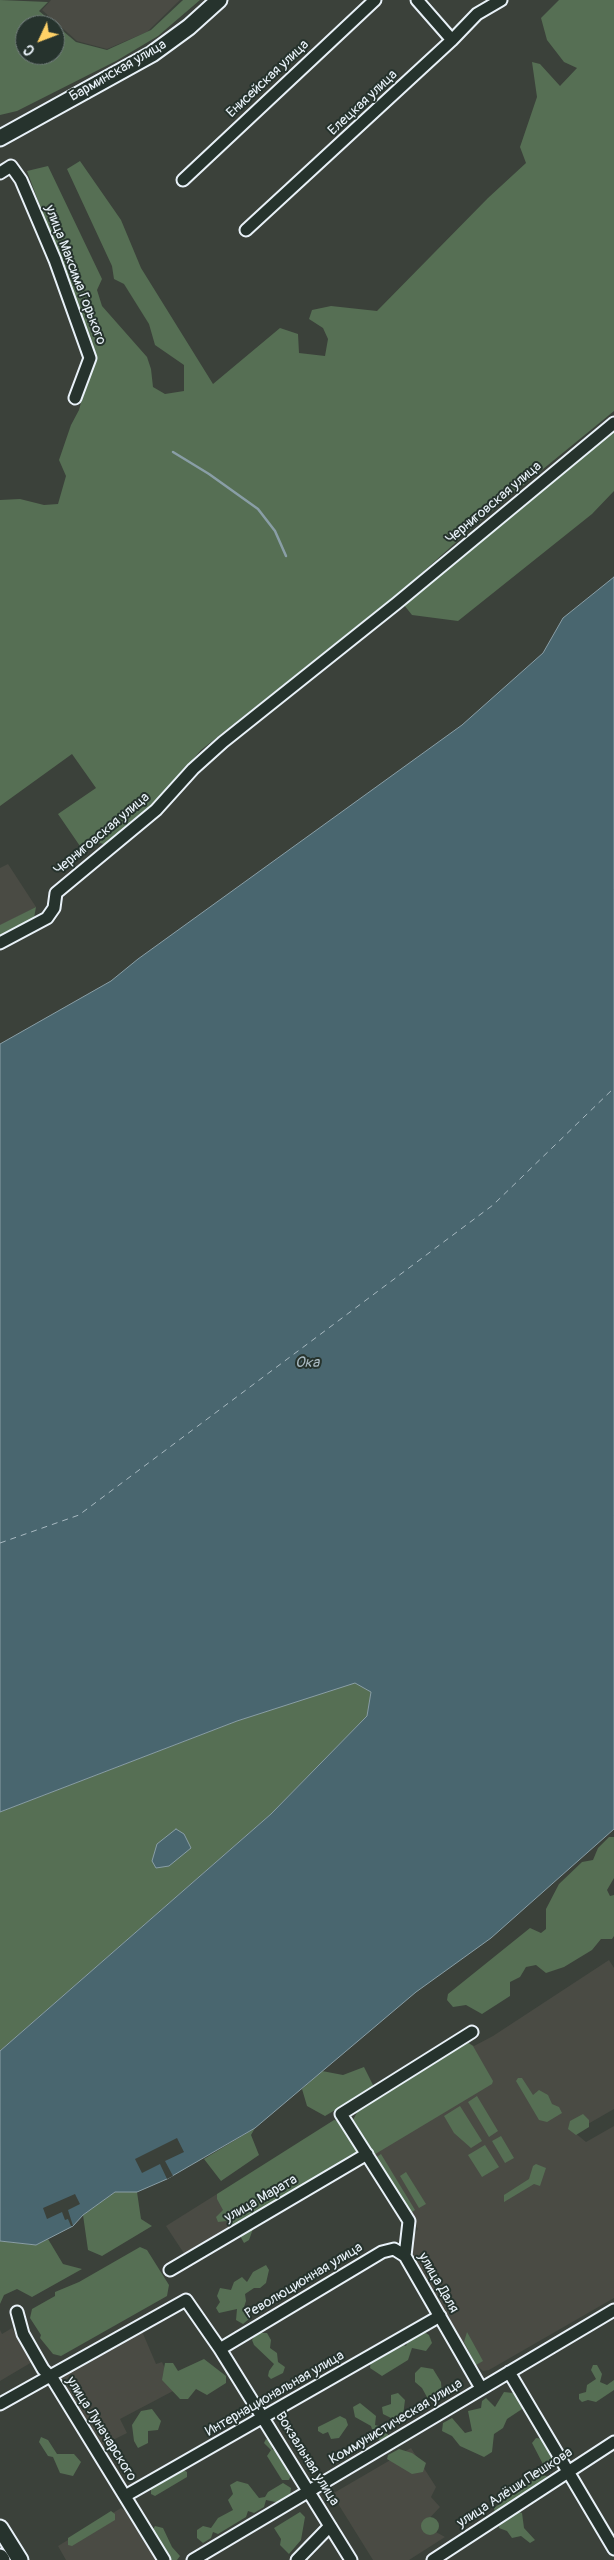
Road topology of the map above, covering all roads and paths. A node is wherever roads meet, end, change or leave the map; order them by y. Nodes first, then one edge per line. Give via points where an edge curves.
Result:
1 (220, 0) edge
2 (375, 0) edge
3 (417, 0) edge
4 (501, 0) edge
5 (452, 40) junction
6 (3, 134) edge
7 (0, 173) edge
8 (183, 180) dead end
9 (246, 230) dead end
10 (76, 398) dead end
11 (614, 423) edge
12 (0, 943) edge
13 (472, 2032) dead end
14 (367, 2154) junction
15 (404, 2256) junction
16 (170, 2270) dead end
17 (614, 2310) edge
18 (17, 2312) dead end
19 (440, 2316) junction
20 (220, 2349) junction
21 (508, 2372) junction
22 (51, 2376) junction
23 (482, 2388) junction
24 (0, 2404) edge
25 (264, 2418) junction
26 (614, 2442) edge
27 (567, 2472) junction
28 (309, 2492) junction
29 (125, 2496) junction
30 (330, 2526) junction
31 (0, 2528) edge
32 (614, 2549) edge
33 (20, 2560) edge
34 (164, 2560) edge
35 (193, 2560) edge
36 (296, 2560) edge
37 (351, 2560) edge
38 (433, 2560) edge

1 - 6 main road, Барминская улица via 152,54
2 - 8 street, Енисейская улица
3 - 5 street
4 - 5 street, Елецкая улица via 477,14
5 - 9 street, Елецкая улица
7 - 10 street, улица Максима Горького via 11,166 22,180 90,358
11 - 12 street, Черниговская улица via 193,769 156,810 56,893 54,908 47,918
13 - 14 street, улица Даля via 341,2114
14 - 15 street, улица Даля via 409,2221
14 - 16 street, улица Марата
15 - 19 street, улица Даля
15 - 20 street, Революционная улица via 394,2249 382,2252
17 - 21 street, Коммунистическая улица
18 - 22 street, улица Луначарского via 23,2334 43,2369
19 - 23 street, улица Даля
19 - 25 street, Интернациональная улица
20 - 22 street, Вокзальная улица via 186,2300
20 - 25 street, Вокзальная улица
21 - 23 street, Коммунистическая улица
21 - 27 street
22 - 24 street
22 - 29 street, улица Луначарского
23 - 28 street, Коммунистическая улица
25 - 28 street, Вокзальная улица
25 - 29 street, Интернациональная улица
26 - 27 street, улица Алёши Пешкова
27 - 32 street
27 - 38 street, улица Алёши Пешкова
28 - 30 street, Вокзальная улица
28 - 35 street, Коммунистическая улица
29 - 34 street, улица Луначарского
30 - 36 street
30 - 37 street, Вокзальная улица
31 - 33 main road

